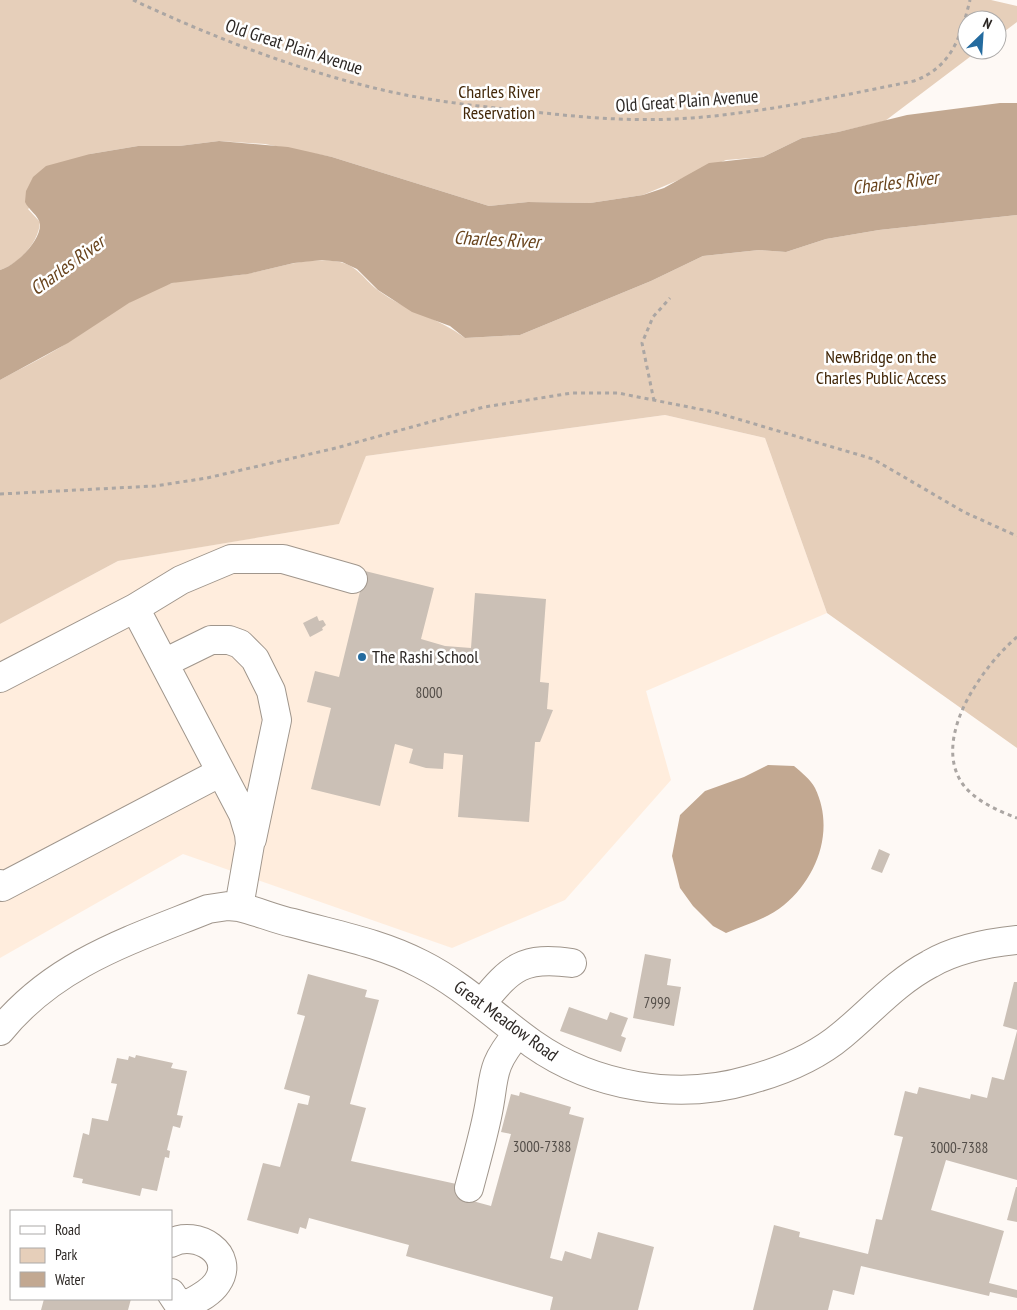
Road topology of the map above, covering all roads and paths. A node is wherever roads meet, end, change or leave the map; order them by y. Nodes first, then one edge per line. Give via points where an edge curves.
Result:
1 (133, 0) edge
2 (970, 0) edge
3 (670, 298) dead end
4 (654, 401) junction
5 (0, 494) edge
6 (1017, 536) edge
7 (353, 578) dead end
8 (135, 608) junction
9 (1017, 636) edge
10 (164, 663) junction
11 (0, 678) edge
12 (221, 772) junction
13 (1017, 818) edge
14 (248, 856) junction
15 (0, 884) edge
16 (239, 906) junction
17 (1017, 940) edge
18 (572, 963) dead end
19 (482, 1003) junction
20 (1, 1027) edge
21 (518, 1033) junction
22 (469, 1188) dead end
23 (172, 1244) edge
24 (178, 1304) edge

1 - 2 path, Old Great Plain Avenue via 280,61 388,91 494,108 604,120 650,120 772,109 930,75 951,52 965,21
3 - 4 path via 653,317 642,343
4 - 5 path via 618,394 572,393 484,407 336,448 207,478 155,486
4 - 6 path via 714,412 873,459 955,507
7 - 8 street via 283,559 231,559 181,580
8 - 10 street
8 - 11 street
9 - 13 path via 1003,648 974,688 952,744 952,762 961,782 977,798
10 - 12 street
10 - 14 street via 211,640 230,640 240,644 254,659 271,690 277,720
12 - 14 street via 246,823
12 - 15 street via 2,887
14 - 16 street
16 - 19 street, Great Meadow Road via 405,956 454,982
16 - 20 street, Great Meadow Road via 208,909 92,956 46,987
17 - 21 street, Great Meadow Road via 983,944 930,963 888,993 825,1047 773,1073 720,1087 663,1089 616,1082 567,1064
18 - 19 street via 542,960 521,964 504,976
19 - 21 street, Great Meadow Road
21 - 22 street via 501,1054 493,1073 487,1117
23 - 24 street via 182,1239 204,1242 216,1251 222,1264 216,1286

